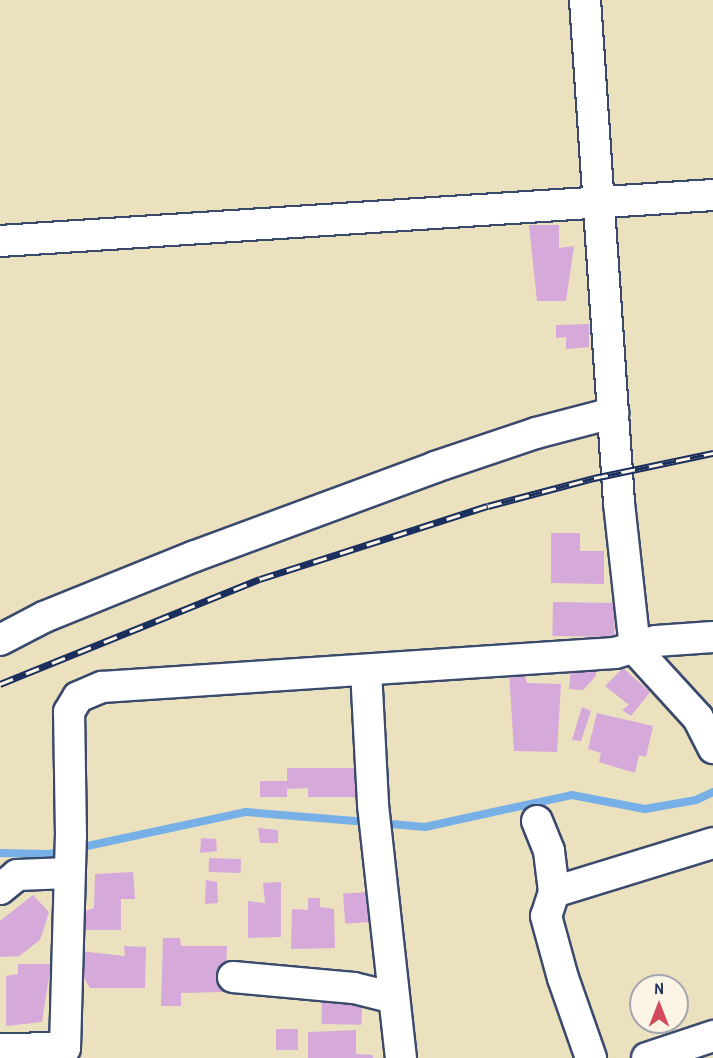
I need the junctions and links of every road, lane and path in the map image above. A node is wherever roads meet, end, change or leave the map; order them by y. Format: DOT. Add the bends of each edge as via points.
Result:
graph roads {
  1 [pos="585,0"];
  2 [pos="713,195"];
  3 [pos="599,203"];
  4 [pos="0,241"];
  5 [pos="613,413"];
  6 [pos="713,637"];
  7 [pos="0,640"];
  8 [pos="635,649"];
  9 [pos="366,670"];
  10 [pos="713,748"];
  11 [pos="537,821"];
  12 [pos="713,843"];
  13 [pos="69,873"];
  14 [pos="0,889"];
  15 [pos="554,892"];
  16 [pos="233,977"];
  17 [pos="394,998"];
  18 [pos="713,1036"];
  19 [pos="0,1049"];
  20 [pos="401,1058"];
  21 [pos="591,1058"];
  22 [pos="648,1058"];
  1 -- 3 [label="street"];
  2 -- 3 [label="street"];
  3 -- 4 [label="street"];
  3 -- 5 [label="street"];
  5 -- 7 [label="street" via="536,433 424,471 174,565 44,617"];
  5 -- 8 [label="street"];
  6 -- 8 [label="street" via="656,641"];
  8 -- 9 [label="street"];
  8 -- 10 [label="street" via="698,718"];
  9 -- 13 [label="street" via="102,687 78,697 69,712"];
  9 -- 17 [label="street" via="373,805"];
  11 -- 15 [label="street" via="549,851"];
  12 -- 15 [label="street"];
  13 -- 14 [label="street" via="17,875"];
  13 -- 19 [label="street" via="64,1048"];
  15 -- 21 [label="street" via="546,916 562,978"];
  16 -- 17 [label="street" via="354,987"];
  17 -- 20 [label="street"];
  18 -- 22 [label="street"];
}
